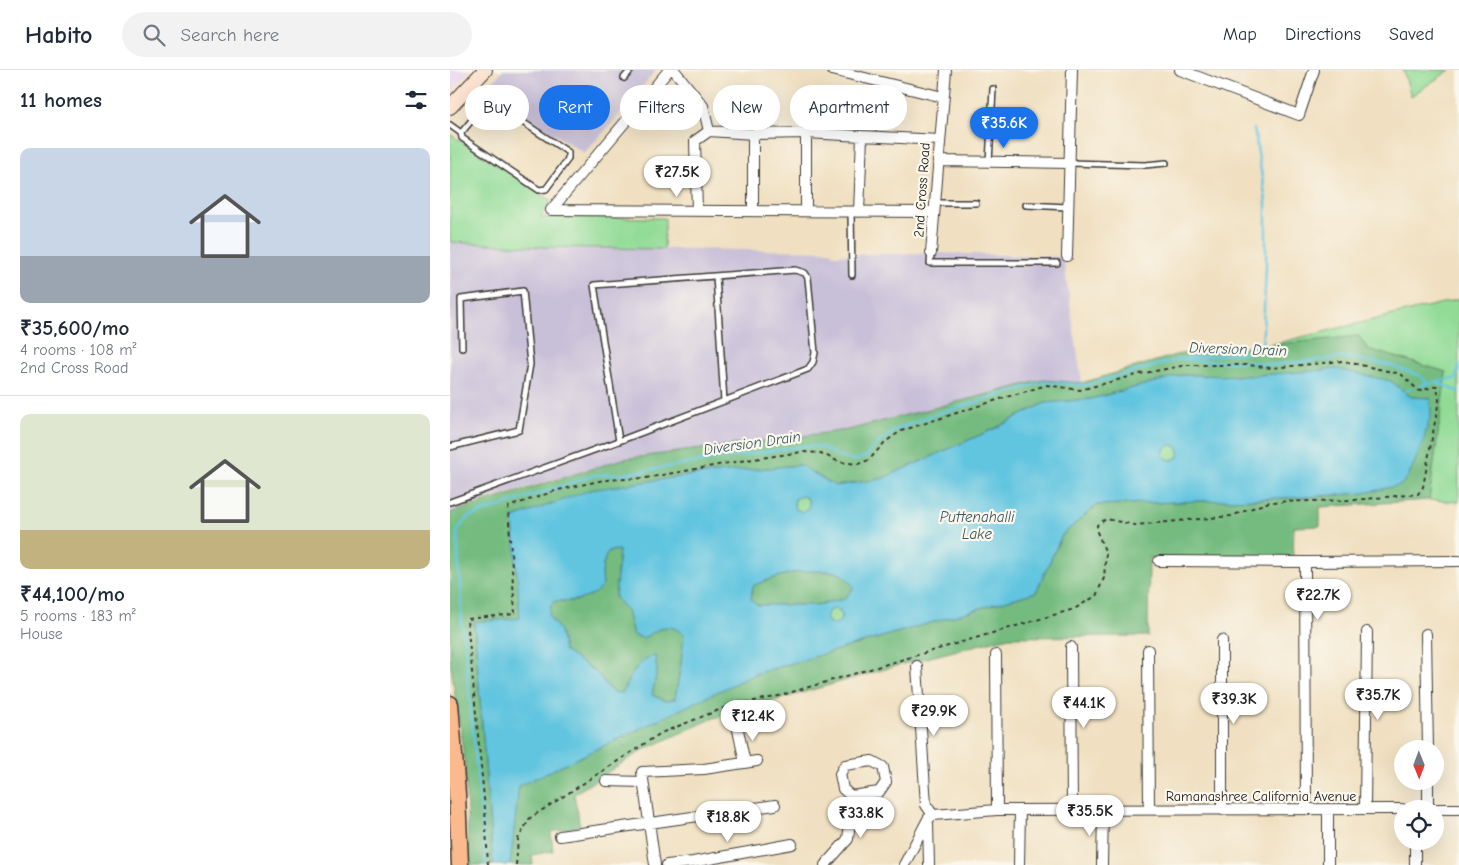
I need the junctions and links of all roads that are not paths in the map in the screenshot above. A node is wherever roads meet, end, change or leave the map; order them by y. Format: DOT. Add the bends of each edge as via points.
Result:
graph roads {
  1 [pos="485,70"];
  2 [pos="631,70"];
  3 [pos="669,70"];
  4 [pos="674,70"];
  5 [pos="832,70"];
  6 [pos="946,70"];
  7 [pos="1072,70"];
  8 [pos="1180,70"];
  9 [pos="1314,70"];
  10 [pos="624,78"];
  11 [pos="471,85"];
  12 [pos="993,89"];
  13 [pos="465,92"];
  14 [pos="943,97"];
  15 [pos="450,108"];
  16 [pos="450,125"];
  17 [pos="529,126"];
  18 [pos="465,128"];
  19 [pos="709,131"];
  20 [pos="461,133"];
  21 [pos="806,133"];
  22 [pos="752,134"];
  23 [pos="862,136"];
  24 [pos="939,140"];
  25 [pos="938,161"];
  26 [pos="988,162"];
  27 [pos="1069,163"];
  28 [pos="1166,163"];
  29 [pos="976,203"];
  30 [pos="1026,205"];
  31 [pos="1068,207"];
  32 [pos="934,208"];
  33 [pos="697,211"];
  34 [pos="753,211"];
  35 [pos="806,211"];
  36 [pos="855,212"];
  37 [pos="931,253"];
  38 [pos="1067,256"];
  39 [pos="1057,263"];
  40 [pos="852,275"];
  41 [pos="716,276"];
  42 [pos="462,348"];
  43 [pos="724,401"];
  44 [pos="619,441"];
  45 [pos="450,448"];
  46 [pos="450,502"];
  47 [pos="1159,561"];
  48 [pos="1459,561"];
  49 [pos="1306,562"];
  50 [pos="1367,632"];
  51 [pos="1426,634"];
  52 [pos="1222,640"];
  53 [pos="1071,647"];
  54 [pos="1148,650"];
  55 [pos="996,655"];
  56 [pos="917,666"];
  57 [pos="450,704"];
  58 [pos="737,725"];
  59 [pos="1428,740"];
  60 [pos="757,761"];
  61 [pos="745,763"];
  62 [pos="606,781"];
  63 [pos="643,782"];
  64 [pos="851,796"];
  65 [pos="775,805"];
  66 [pos="1306,809"];
  67 [pos="1328,809"];
  68 [pos="1365,809"];
  69 [pos="1394,809"];
  70 [pos="1444,809"];
  71 [pos="1459,809"];
  72 [pos="997,810"];
  73 [pos="1020,810"];
  74 [pos="1072,810"];
  75 [pos="1103,810"];
  76 [pos="1149,810"];
  77 [pos="1222,810"];
  78 [pos="931,817"];
  79 [pos="649,824"];
  80 [pos="560,836"];
  81 [pos="792,844"];
  82 [pos="1415,850"];
  83 [pos="460,865"];
  84 [pos="655,865"];
  85 [pos="667,865"];
  86 [pos="825,865"];
  87 [pos="904,865"];
  88 [pos="928,865"];
  89 [pos="1019,865"];
  90 [pos="1102,865"];
  91 [pos="1328,865"];
  92 [pos="1415,865"];
  1 -- 11 [label="main road"];
  2 -- 10 [label="lane"];
  3 -- 33 [label="street" via="551,210"];
  4 -- 19 [label="street" via="704,106"];
  5 -- 14 [label="street"];
  6 -- 14 [label="street, 2nd Cross Road"];
  7 -- 27 [label="street"];
  8 -- 9 [label="street" via="1299,115"];
  12 -- 26 [label="lane"];
  13 -- 15 [label="main road"];
  14 -- 24 [label="street, 2nd Cross Road"];
  16 -- 20 [label="lane"];
  17 -- 20 [label="lane" via="568,152 568,159 546,189 538,190 462,138"];
  18 -- 20 [label="lane"];
  19 -- 22 [label="street"];
  19 -- 33 [label="street" via="695,141"];
  21 -- 22 [label="street"];
  21 -- 23 [label="street"];
  21 -- 35 [label="street"];
  22 -- 34 [label="street"];
  23 -- 24 [label="street"];
  23 -- 36 [label="street"];
  24 -- 25 [label="street, 2nd Cross Road"];
  25 -- 26 [label="street"];
  25 -- 32 [label="street, 2nd Cross Road"];
  26 -- 27 [label="street"];
  27 -- 28 [label="lane"];
  27 -- 31 [label="street"];
  29 -- 32 [label="lane"];
  30 -- 31 [label="lane"];
  31 -- 38 [label="street"];
  32 -- 36 [label="street"];
  32 -- 37 [label="street, 2nd Cross Road"];
  33 -- 34 [label="street"];
  34 -- 35 [label="street"];
  35 -- 36 [label="street"];
  36 -- 40 [label="lane"];
  37 -- 39 [label="lane" via="930,263"];
  41 -- 43 [label="lane"];
  41 -- 43 [label="lane" via="795,270 805,273 813,326 813,362 808,370"];
  41 -- 44 [label="lane" via="594,285"];
  42 -- 45 [label="lane" via="462,299 523,291 530,364 519,430"];
  43 -- 44 [label="lane"];
  44 -- 46 [label="lane"];
  47 -- 49 [label="street"];
  48 -- 49 [label="street"];
  49 -- 66 [label="street"];
  50 -- 68 [label="street"];
  51 -- 59 [label="street"];
  52 -- 77 [label="street"];
  53 -- 74 [label="street"];
  54 -- 76 [label="street"];
  55 -- 72 [label="street"];
  56 -- 78 [label="street" via="926,805"];
  57 -- 83 [label="main road"];
  58 -- 61 [label="street"];
  60 -- 61 [label="street"];
  61 -- 63 [label="street" via="642,772"];
  62 -- 63 [label="street"];
  63 -- 79 [label="street"];
  64 -- 64 [label="street" via="880,792 886,782 883,767 872,761 845,765 840,774 843,790"];
  64 -- 86 [label="street" via="848,839"];
  65 -- 79 [label="street"];
  66 -- 67 [label="street, Ramanashree California Avenue"];
  66 -- 77 [label="street, Ramanashree California Avenue"];
  67 -- 68 [label="street, Ramanashree California Avenue"];
  67 -- 91 [label="street"];
  68 -- 69 [label="street, Ramanashree California Avenue"];
  70 -- 71 [label="street"];
  72 -- 73 [label="street, Ramanashree California Avenue"];
  72 -- 78 [label="street, Ramanashree California Avenue"];
  73 -- 74 [label="street, Ramanashree California Avenue"];
  73 -- 89 [label="street"];
  74 -- 75 [label="street, Ramanashree California Avenue"];
  75 -- 76 [label="street, Ramanashree California Avenue"];
  75 -- 90 [label="street"];
  76 -- 77 [label="street, Ramanashree California Avenue"];
  78 -- 87 [label="street"];
  78 -- 88 [label="street"];
  79 -- 80 [label="street"];
  79 -- 84 [label="street"];
  81 -- 85 [label="street"];
  82 -- 92 [label="street"];
}
